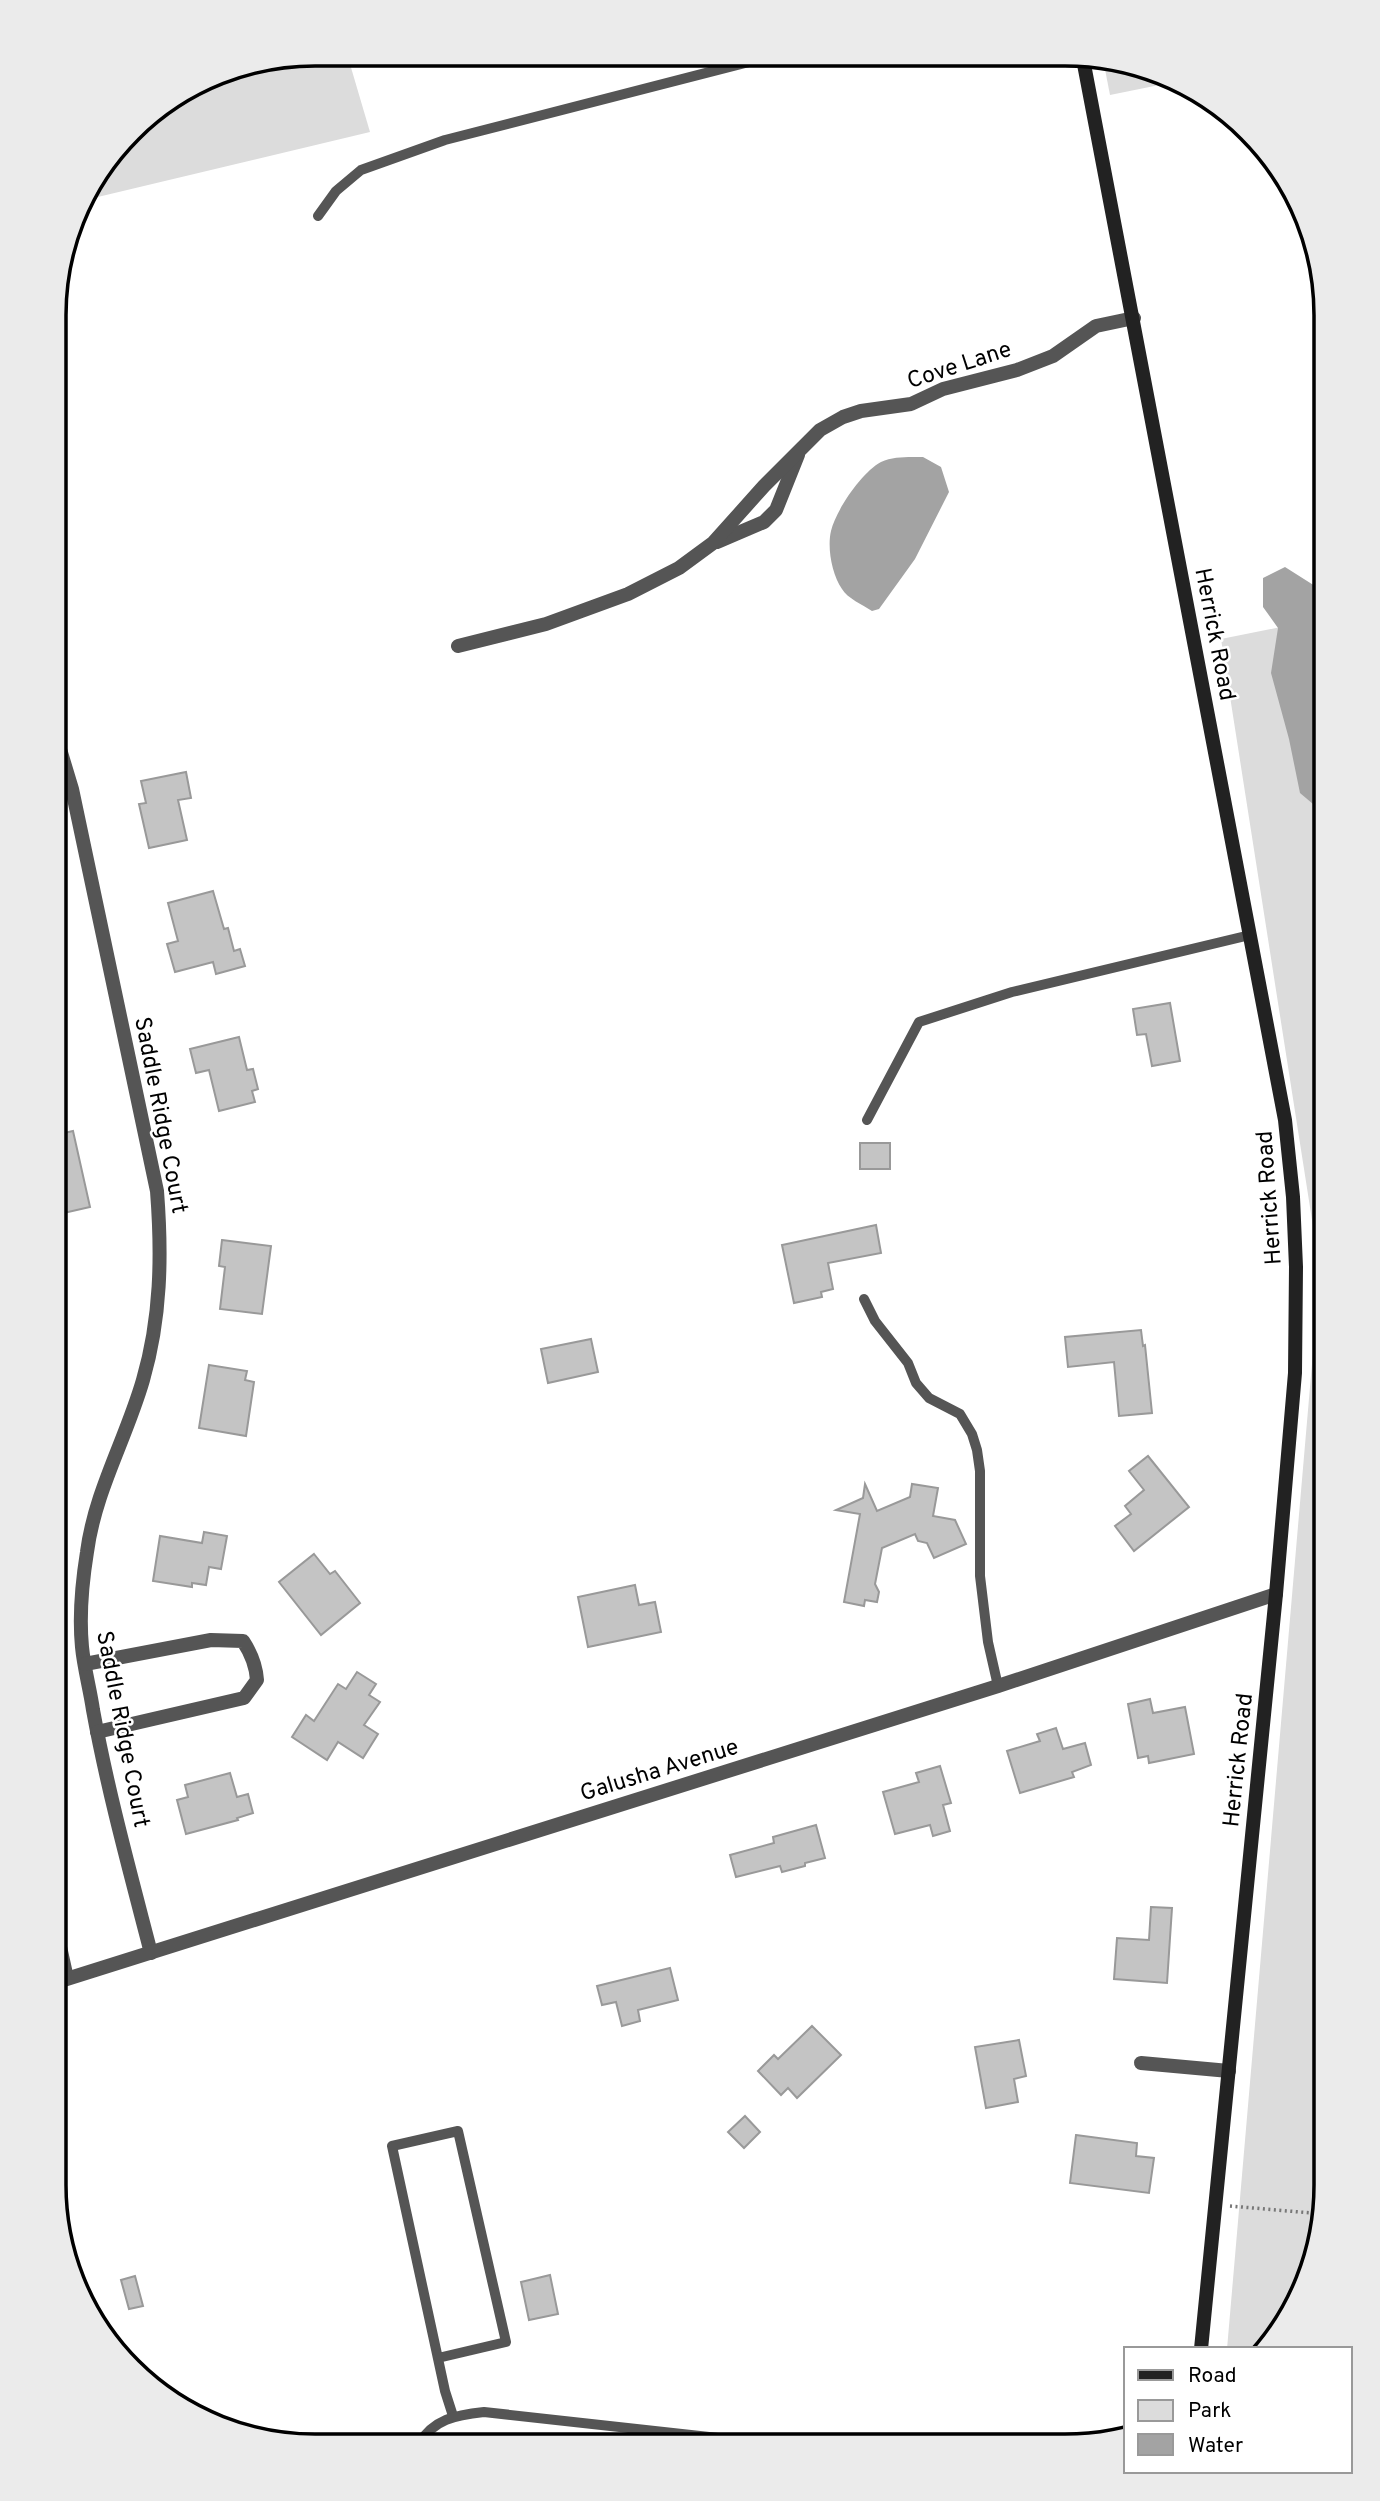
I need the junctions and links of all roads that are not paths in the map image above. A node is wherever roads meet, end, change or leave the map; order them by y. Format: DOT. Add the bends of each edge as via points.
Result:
graph roads {
  1 [pos="731,66"];
  2 [pos="1085,68"];
  3 [pos="318,216"];
  4 [pos="1134,318"];
  5 [pos="800,451"];
  6 [pos="713,543"];
  7 [pos="458,646"];
  8 [pos="66,769"];
  9 [pos="1250,934"];
  10 [pos="867,1120"];
  11 [pos="864,1299"];
  12 [pos="1276,1594"];
  13 [pos="85,1664"];
  14 [pos="998,1686"];
  15 [pos="97,1732"];
  16 [pos="151,1952"];
  17 [pos="66,1979"];
  18 [pos="1141,2063"];
  19 [pos="1229,2071"];
  20 [pos="1201,2347"];
  21 [pos="438,2358"];
  22 [pos="453,2416"];
  23 [pos="427,2434"];
  24 [pos="669,2434"];
  1 -- 3 [label="lane" via="445,140 361,170 336,191"];
  2 -- 4 [label="street, Herrick Road"];
  4 -- 5 [label="street, Cove Lane" via="1096,326 1053,356 1017,370 943,389 911,404 843,417 820,430"];
  4 -- 9 [label="street, Herrick Road"];
  5 -- 6 [label="street, Cove Lane"];
  5 -- 6 [label="street, Cove Lane" via="776,510 764,522"];
  6 -- 7 [label="street, Cove Lane" via="679,568 628,594 546,624"];
  8 -- 13 [label="street, Saddle Ridge Court" via="157,1191 161,1238 158,1312 143,1382 97,1504 87,1550 81,1597"];
  9 -- 10 [label="lane" via="1012,992 919,1022"];
  9 -- 12 [label="street, Herrick Road" via="1285,1120 1296,1267 1295,1373"];
  11 -- 14 [label="lane" via="908,1363 916,1383 929,1398 960,1414 972,1434 979,1471 980,1576"];
  12 -- 14 [label="street, Galusha Avenue"];
  12 -- 19 [label="street, Herrick Road"];
  13 -- 15 [label="street, Saddle Ridge Court"];
  13 -- 15 [label="street" via="211,1640 243,1641 257,1671 257,1680 244,1698"];
  14 -- 16 [label="street, Galusha Avenue"];
  15 -- 16 [label="street, Saddle Ridge Court"];
  16 -- 17 [label="street, Galusha Avenue"];
  18 -- 19 [label="street"];
  19 -- 20 [label="street, Herrick Road"];
  21 -- 21 [label="lane" via="392,2146 458,2131 506,2342"];
  21 -- 22 [label="lane"];
  22 -- 23 [label="lane"];
  22 -- 24 [label="lane" via="484,2412"];
}
